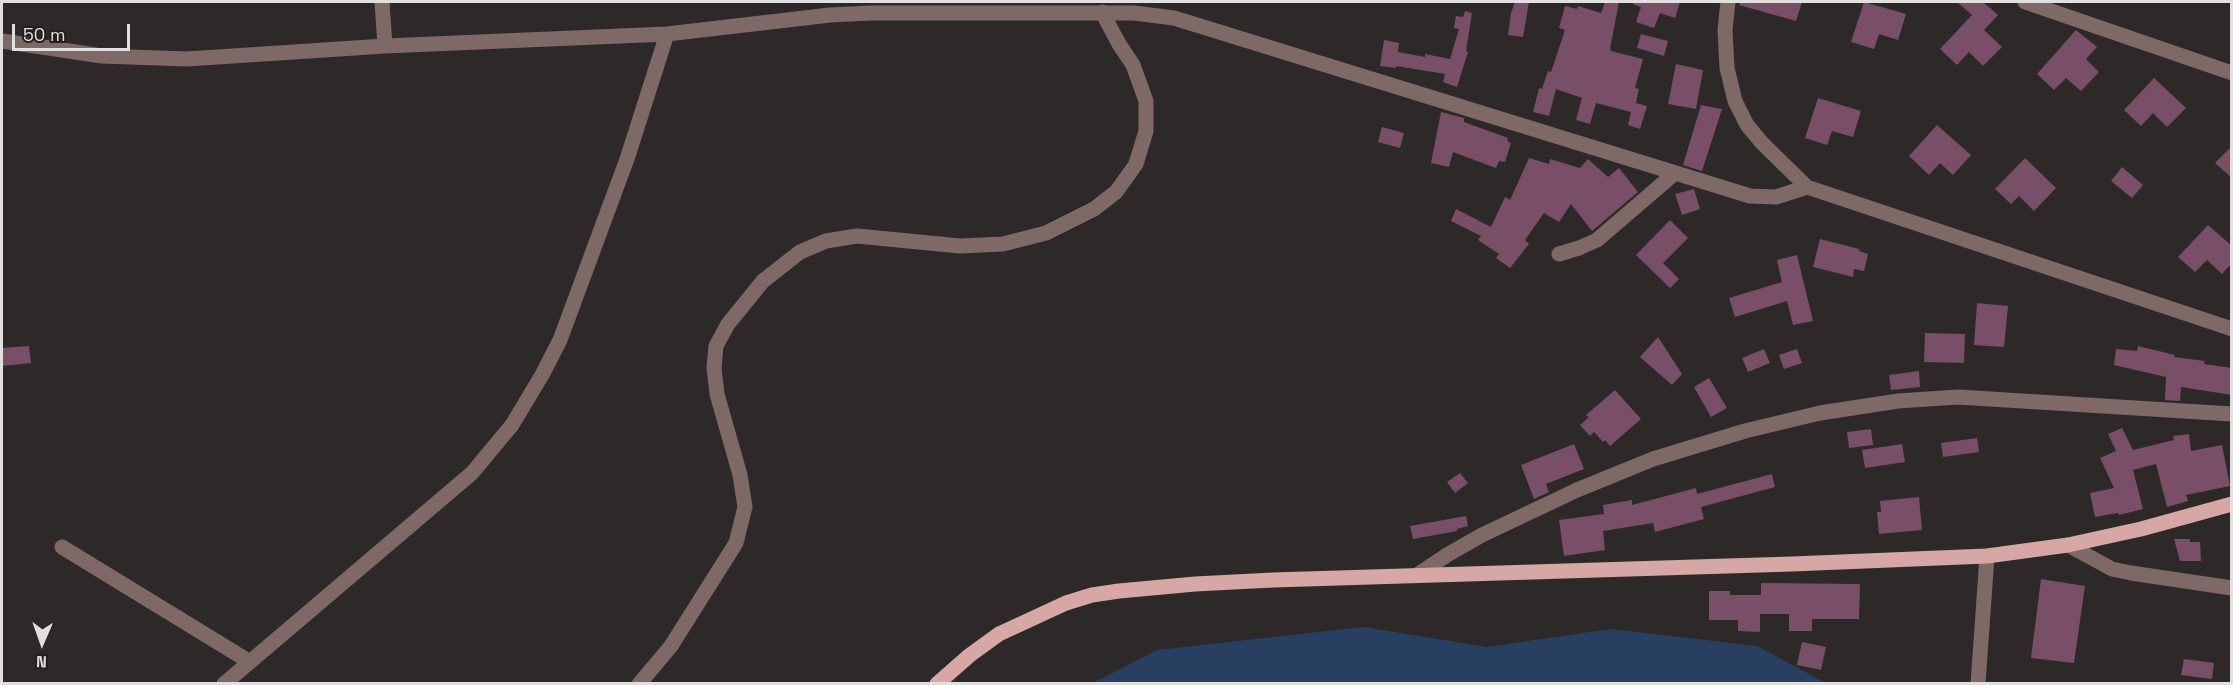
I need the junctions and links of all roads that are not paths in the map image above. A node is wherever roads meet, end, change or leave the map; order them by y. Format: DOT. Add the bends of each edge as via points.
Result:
graph roads {
  1 [pos="382,2"];
  2 [pos="1728,2"];
  3 [pos="2025,2"];
  4 [pos="830,8"];
  5 [pos="1152,8"];
  6 [pos="1102,12"];
  7 [pos="667,34"];
  8 [pos="2,41"];
  9 [pos="385,46"];
  10 [pos="2232,73"];
  11 [pos="1675,173"];
  12 [pos="1807,187"];
  13 [pos="1559,254"];
  14 [pos="2232,329"];
  15 [pos="2232,414"];
  16 [pos="2232,504"];
  17 [pos="2068,545"];
  18 [pos="62,547"];
  19 [pos="1987,556"];
  20 [pos="1417,575"];
  21 [pos="2232,588"];
  22 [pos="250,662"];
  23 [pos="224,684"];
  24 [pos="639,684"];
  25 [pos="937,684"];
  26 [pos="1978,684"];
  1 -- 9 [label="street"];
  2 -- 12 [label="street" via="1725,40 1735,101 1762,143"];
  3 -- 10 [label="street"];
  4 -- 6 [label="street" via="871,13"];
  4 -- 7 [label="street"];
  5 -- 6 [label="street"];
  5 -- 11 [label="street"];
  6 -- 24 [label="street" via="1133,65 1146,101 1146,131 1136,164 1116,192 1094,209 1046,232 1003,244 960,246 857,236 826,241 800,252 763,282 728,324 716,346 714,368 717,394 740,475 745,507 741,525 736,543 671,646"];
  7 -- 9 [label="street"];
  7 -- 22 [label="street" via="627,159 560,340 512,425 472,473"];
  8 -- 9 [label="street" via="144,59"];
  11 -- 12 [label="street" via="1750,196 1776,197"];
  11 -- 13 [label="street" via="1596,240"];
  12 -- 14 [label="street"];
  15 -- 20 [label="street" via="1958,397 1820,413 1745,431 1577,490 1482,535"];
  16 -- 17 [label="main road"];
  17 -- 19 [label="main road"];
  17 -- 21 [label="street" via="2112,569"];
  18 -- 22 [label="street"];
  19 -- 20 [label="main road"];
  19 -- 26 [label="street"];
  20 -- 25 [label="main road" via="1195,584 1092,595 999,634"];
  22 -- 23 [label="street"];
}
